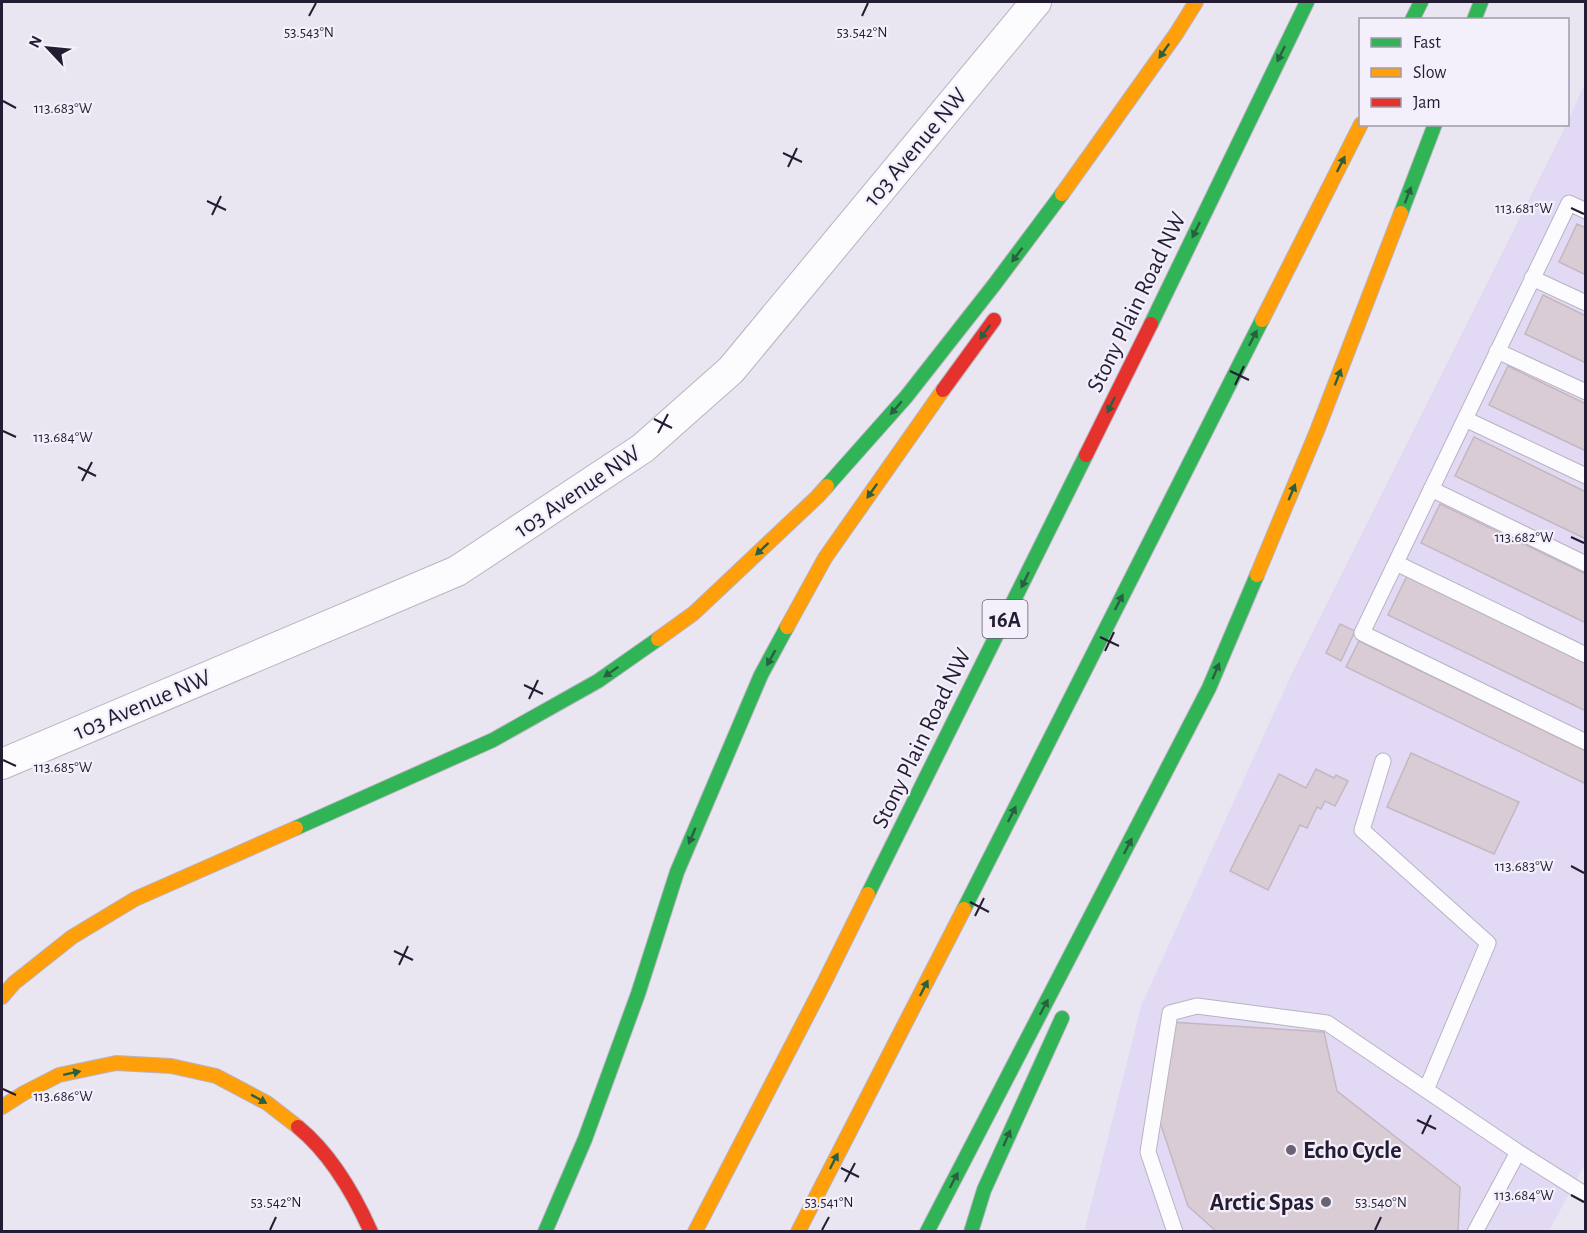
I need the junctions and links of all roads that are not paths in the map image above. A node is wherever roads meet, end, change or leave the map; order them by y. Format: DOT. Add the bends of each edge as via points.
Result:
graph roads {
  1 [pos="1036,2"];
  2 [pos="1196,2"];
  3 [pos="1307,2"];
  4 [pos="1421,2"];
  5 [pos="1481,2"];
  6 [pos="1413,18"];
  7 [pos="1475,18"];
  8 [pos="1360,126"];
  9 [pos="1434,126"];
  10 [pos="1052,208"];
  11 [pos="1586,211"];
  12 [pos="1037,250"];
  13 [pos="1532,278"];
  14 [pos="1586,303"];
  15 [pos="1002,309"];
  16 [pos="1497,351"];
  17 [pos="1586,392"];
  18 [pos="1465,419"];
  19 [pos="1586,476"];
  20 [pos="1431,489"];
  21 [pos="1396,563"];
  22 [pos="1586,564"];
  23 [pos="1586,655"];
  24 [pos="1586,742"];
  25 [pos="1383,760"];
  26 [pos="2,764"];
  27 [pos="1101,898"];
  28 [pos="1092,941"];
  29 [pos="2,997"];
  30 [pos="1067,1006"];
  31 [pos="1426,1090"];
  32 [pos="2,1107"];
  33 [pos="1518,1152"];
  34 [pos="1586,1195"];
  35 [pos="370,1232"];
  36 [pos="545,1232"];
  37 [pos="695,1232"];
  38 [pos="798,1232"];
  39 [pos="927,1232"];
  40 [pos="971,1232"];
  41 [pos="1175,1232"];
  42 [pos="1475,1232"];
  1 -- 26 [label="street, 103 Avenue NW" via="731,370 643,448 457,571"];
  2 -- 10 [label="main road, one-way"];
  3 -- 37 [label="main road, Stony Plain Road NW / 16A, one-way" via="967,697"];
  4 -- 6 [label="main road"];
  5 -- 7 [label="main road"];
  38 -- 8 [label="main road, one-way"];
  27 -- 9 [label="main road, one-way" via="1209,688 1317,431"];
  10 -- 12 [label="main road"];
  10 -- 29 [label="main road, one-way" via="906,397 817,498 694,613 598,681 493,740 135,899 72,937"];
  11 -- 13 [label="lane" via="1569,202"];
  13 -- 14 [label="lane"];
  13 -- 16 [label="lane"];
  15 -- 36 [label="main road, one-way" via="825,558 761,675 677,872 585,1139"];
  16 -- 17 [label="lane"];
  16 -- 18 [label="lane"];
  18 -- 19 [label="lane"];
  18 -- 20 [label="lane"];
  20 -- 21 [label="lane"];
  20 -- 22 [label="lane"];
  21 -- 23 [label="lane"];
  21 -- 24 [label="lane" via="1362,633"];
  25 -- 31 [label="lane" via="1362,830 1488,942"];
  27 -- 28 [label="main road"];
  39 -- 27 [label="main road, one-way"];
  40 -- 30 [label="main road, one-way" via="984,1190"];
  31 -- 33 [label="lane"];
  31 -- 41 [label="lane" via="1327,1023 1197,1006 1170,1012 1148,1152"];
  32 -- 35 [label="main road, one-way" via="59,1075 116,1063 171,1066 216,1076 267,1103 306,1134 338,1171"];
  33 -- 34 [label="lane"];
  33 -- 42 [label="lane"];
}
